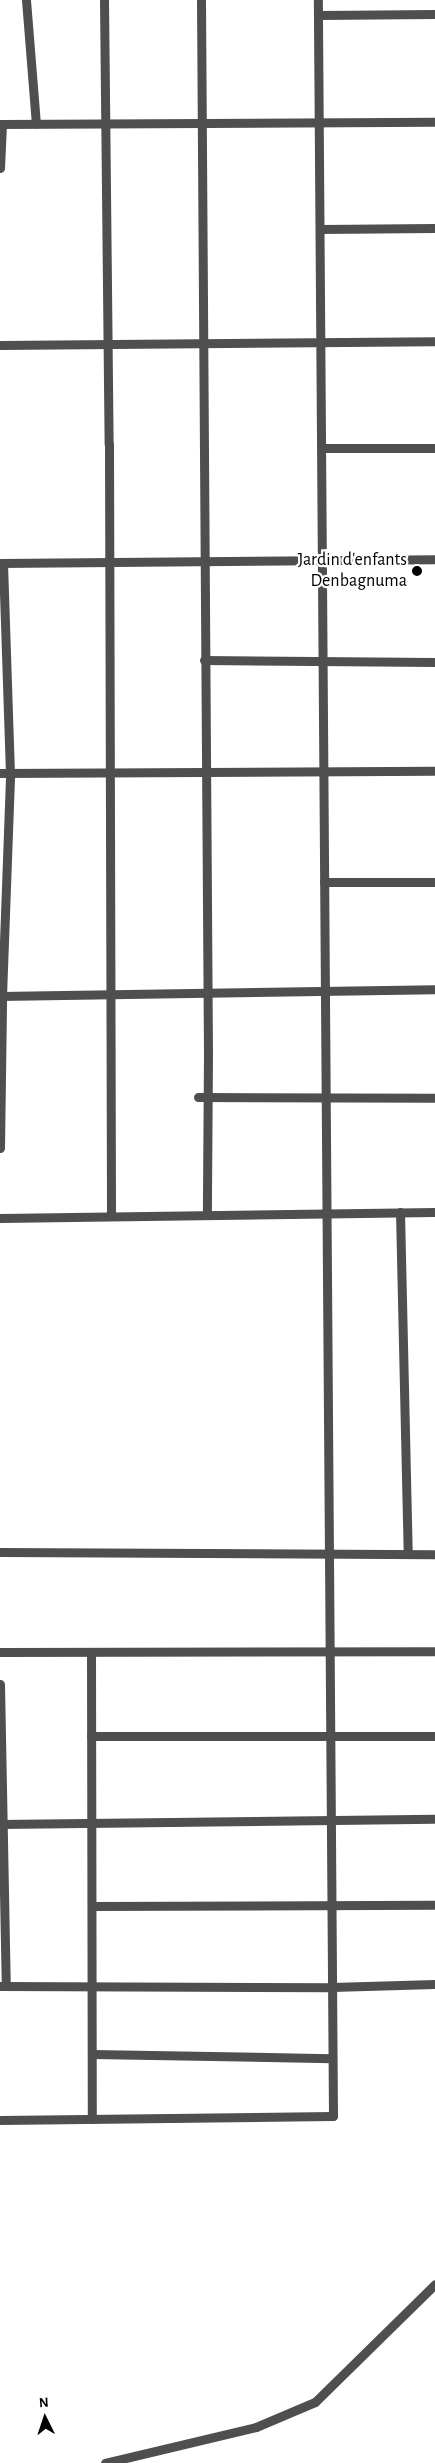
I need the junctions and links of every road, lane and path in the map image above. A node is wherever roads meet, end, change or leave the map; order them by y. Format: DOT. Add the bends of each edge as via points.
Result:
graph roads {
  1 [pos="26,0"];
  2 [pos="104,0"];
  3 [pos="201,0"];
  4 [pos="318,0"];
  5 [pos="435,14"];
  6 [pos="319,15"];
  7 [pos="435,122"];
  8 [pos="201,123"];
  9 [pos="320,123"];
  10 [pos="1,124"];
  11 [pos="36,124"];
  12 [pos="106,124"];
  13 [pos="0,168"];
  14 [pos="435,228"];
  15 [pos="320,229"];
  16 [pos="435,341"];
  17 [pos="322,342"];
  18 [pos="108,344"];
  19 [pos="203,344"];
  20 [pos="0,345"];
  21 [pos="322,448"];
  22 [pos="435,448"];
  23 [pos="435,559"];
  24 [pos="323,560"];
  25 [pos="204,561"];
  26 [pos="109,562"];
  27 [pos="2,563"];
  28 [pos="204,660"];
  29 [pos="323,661"];
  30 [pos="435,662"];
  31 [pos="435,771"];
  32 [pos="324,772"];
  33 [pos="205,773"];
  34 [pos="5,774"];
  35 [pos="110,774"];
  36 [pos="3,863"];
  37 [pos="324,882"];
  38 [pos="435,882"];
  39 [pos="435,990"];
  40 [pos="325,991"];
  41 [pos="206,993"];
  42 [pos="110,994"];
  43 [pos="1,996"];
  44 [pos="202,1097"];
  45 [pos="325,1097"];
  46 [pos="435,1098"];
  47 [pos="0,1148"];
  48 [pos="400,1212"];
  49 [pos="435,1212"];
  50 [pos="326,1213"];
  51 [pos="208,1215"];
  52 [pos="111,1216"];
  53 [pos="0,1218"];
  54 [pos="0,1552"];
  55 [pos="328,1554"];
  56 [pos="408,1554"];
  57 [pos="435,1554"];
  58 [pos="329,1651"];
  59 [pos="435,1651"];
  60 [pos="0,1652"];
  61 [pos="91,1652"];
  62 [pos="0,1684"];
  63 [pos="91,1736"];
  64 [pos="435,1736"];
  65 [pos="330,1737"];
  66 [pos="435,1819"];
  67 [pos="330,1820"];
  68 [pos="91,1823"];
  69 [pos="2,1824"];
  70 [pos="331,1905"];
  71 [pos="435,1905"];
  72 [pos="92,1906"];
  73 [pos="435,1984"];
  74 [pos="3,1986"];
  75 [pos="92,1986"];
  76 [pos="332,1987"];
  77 [pos="92,2054"];
  78 [pos="332,2058"];
  79 [pos="92,2119"];
  80 [pos="0,2120"];
  81 [pos="435,2284"];
  82 [pos="105,2463"];
  1 -- 11 [label="street"];
  2 -- 12 [label="street"];
  3 -- 8 [label="street"];
  4 -- 6 [label="street"];
  5 -- 6 [label="street"];
  6 -- 9 [label="street"];
  7 -- 9 [label="street"];
  8 -- 9 [label="street"];
  8 -- 12 [label="street"];
  8 -- 19 [label="street"];
  9 -- 15 [label="street"];
  10 -- 11 [label="street"];
  10 -- 13 [label="street"];
  11 -- 12 [label="street"];
  12 -- 18 [label="street"];
  14 -- 15 [label="street"];
  15 -- 17 [label="street"];
  16 -- 17 [label="street"];
  17 -- 19 [label="street"];
  17 -- 21 [label="street"];
  18 -- 19 [label="street"];
  18 -- 20 [label="street"];
  18 -- 26 [label="street"];
  19 -- 25 [label="street"];
  21 -- 22 [label="street"];
  21 -- 24 [label="street"];
  23 -- 24 [label="street"];
  24 -- 25 [label="street"];
  24 -- 29 [label="street"];
  25 -- 26 [label="street"];
  25 -- 28 [label="street"];
  26 -- 27 [label="street"];
  26 -- 35 [label="street"];
  27 -- 34 [label="street"];
  28 -- 29 [label="street"];
  28 -- 33 [label="street"];
  29 -- 30 [label="street"];
  29 -- 32 [label="street"];
  31 -- 32 [label="street"];
  32 -- 33 [label="street"];
  32 -- 37 [label="street"];
  33 -- 35 [label="street"];
  33 -- 41 [label="street"];
  34 -- 35 [label="street"];
  34 -- 36 [label="street"];
  35 -- 42 [label="street"];
  36 -- 43 [label="street"];
  37 -- 38 [label="street"];
  37 -- 40 [label="street"];
  39 -- 40 [label="street"];
  40 -- 41 [label="street"];
  40 -- 45 [label="street"];
  41 -- 42 [label="street"];
  41 -- 44 [label="street" via="208,1053"];
  42 -- 43 [label="street"];
  42 -- 52 [label="street"];
  43 -- 47 [label="street"];
  44 -- 45 [label="street"];
  44 -- 51 [label="street"];
  45 -- 46 [label="street"];
  45 -- 50 [label="street"];
  48 -- 49 [label="street"];
  48 -- 50 [label="street"];
  48 -- 56 [label="street"];
  50 -- 51 [label="street"];
  50 -- 55 [label="street"];
  51 -- 52 [label="street"];
  52 -- 53 [label="street"];
  54 -- 55 [label="street"];
  55 -- 56 [label="street"];
  55 -- 58 [label="street"];
  56 -- 57 [label="street"];
  58 -- 59 [label="street"];
  58 -- 61 [label="street"];
  58 -- 65 [label="street"];
  60 -- 61 [label="street"];
  61 -- 63 [label="street"];
  62 -- 69 [label="street"];
  63 -- 65 [label="street"];
  63 -- 68 [label="street"];
  64 -- 65 [label="street"];
  65 -- 67 [label="street"];
  66 -- 67 [label="street"];
  67 -- 68 [label="street"];
  67 -- 70 [label="street"];
  68 -- 69 [label="street"];
  68 -- 72 [label="street"];
  69 -- 74 [label="street"];
  70 -- 71 [label="street"];
  70 -- 72 [label="street"];
  70 -- 76 [label="street"];
  72 -- 75 [label="street"];
  73 -- 76 [label="street"];
  74 -- 75 [label="street"];
  75 -- 76 [label="street"];
  75 -- 77 [label="street"];
  76 -- 78 [label="street"];
  77 -- 78 [label="street"];
  77 -- 79 [label="street"];
  78 -- 79 [label="street" via="333,2116"];
  79 -- 80 [label="street"];
  81 -- 82 [label="street" via="315,2402 256,2427"];
}
